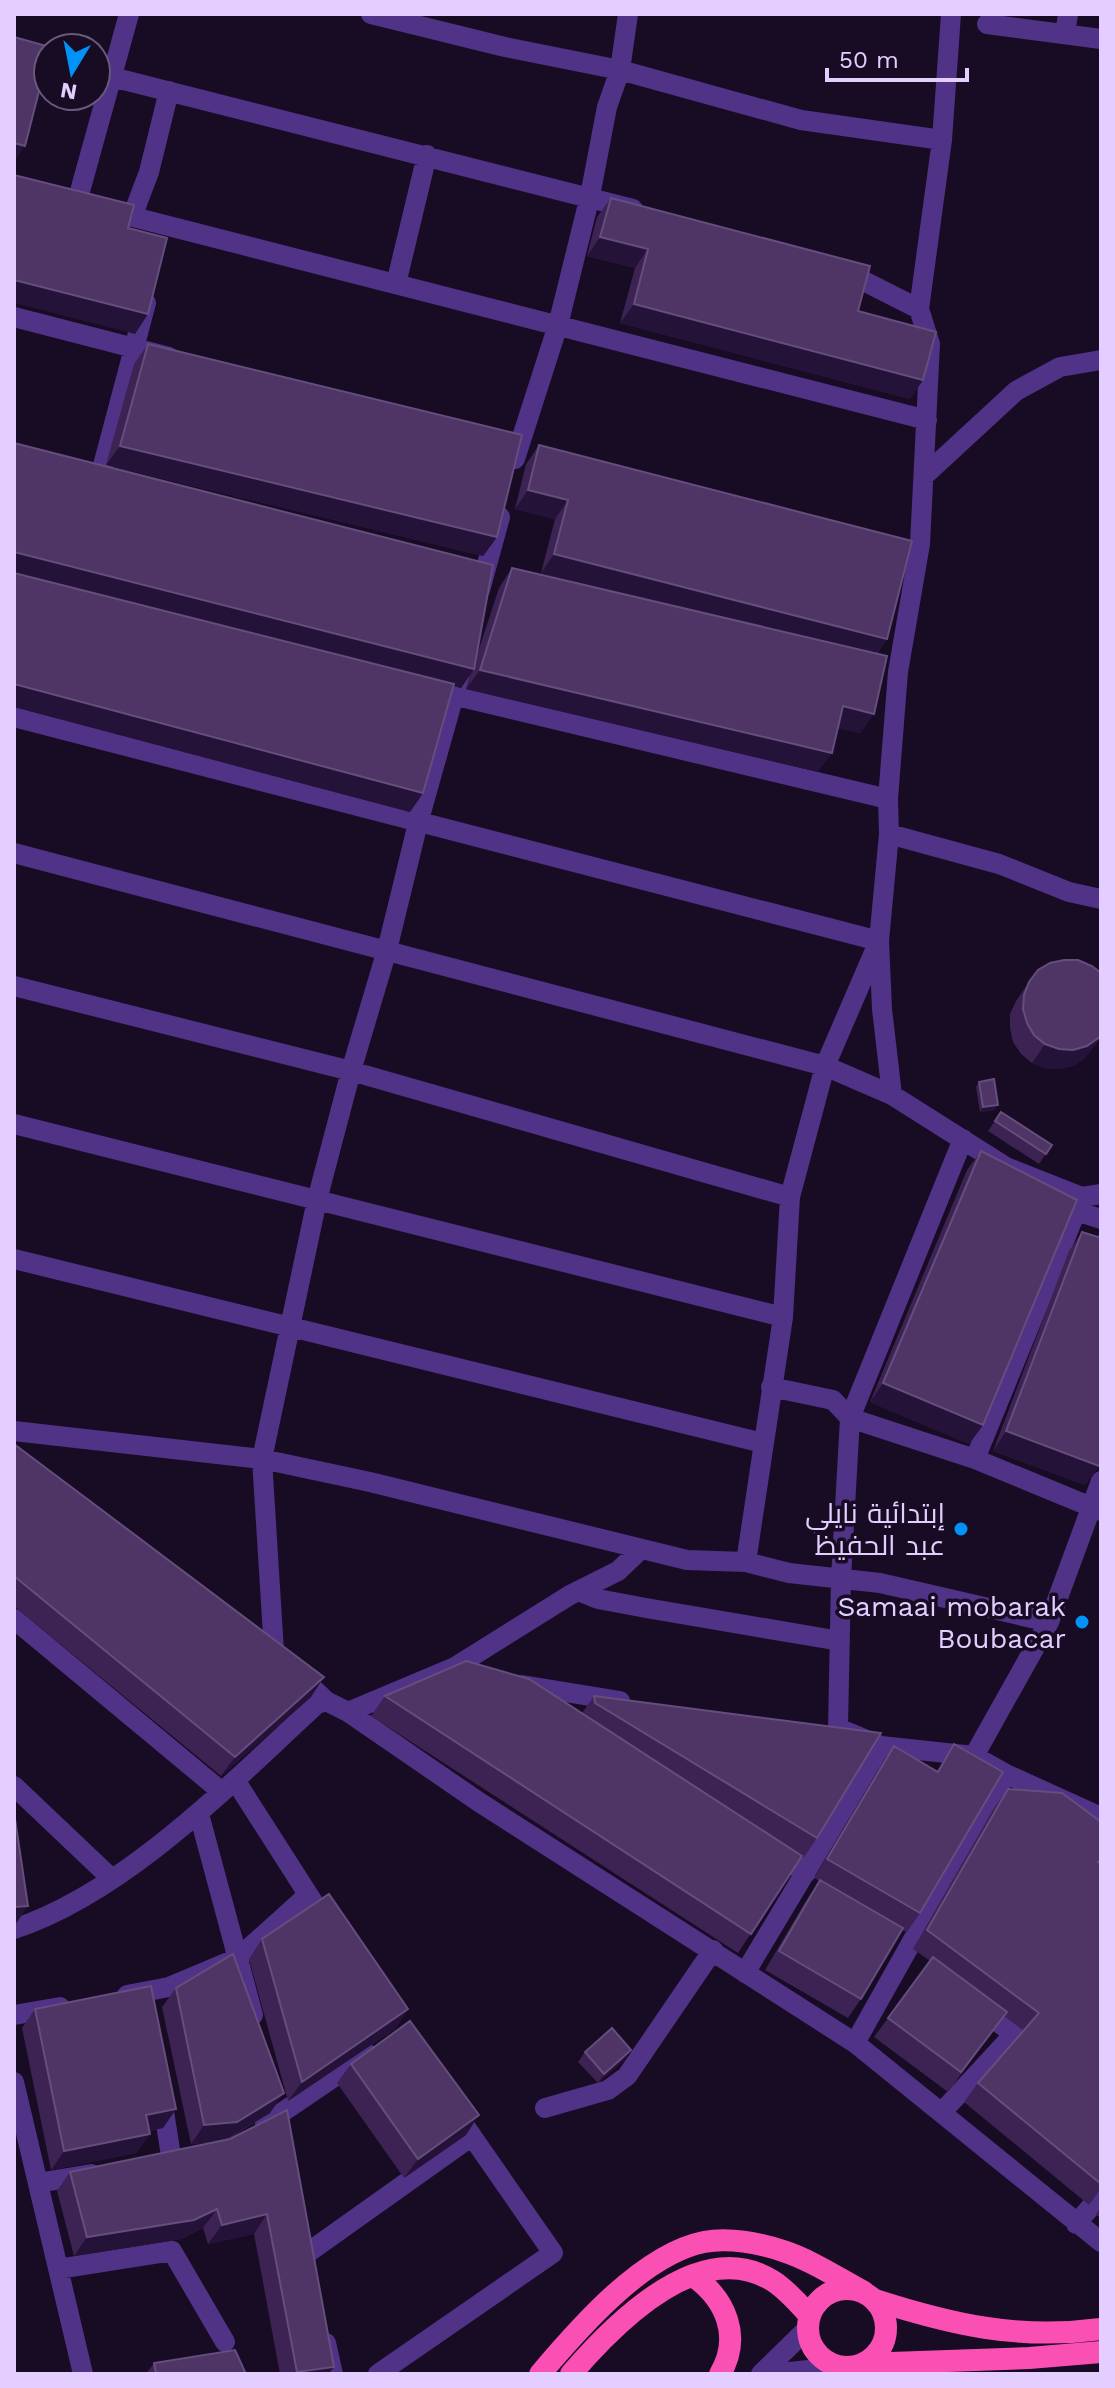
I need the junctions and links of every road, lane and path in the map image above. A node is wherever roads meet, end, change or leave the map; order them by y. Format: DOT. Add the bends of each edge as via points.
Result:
graph roads {
  1 [pos="129,14"];
  2 [pos="371,14"];
  3 [pos="628,14"];
  4 [pos="951,14"];
  5 [pos="987,24"];
  6 [pos="1067,24"];
  7 [pos="1101,39"];
  8 [pos="112,56"];
  9 [pos="620,70"];
  10 [pos="112,78"];
  11 [pos="169,91"];
  12 [pos="93,112"];
  13 [pos="942,140"];
  14 [pos="427,155"];
  15 [pos="590,196"];
  16 [pos="648,213"];
  17 [pos="132,217"];
  18 [pos="823,264"];
  19 [pos="396,284"];
  20 [pos="150,287"];
  21 [pos="919,309"];
  22 [pos="14,317"];
  23 [pos="558,325"];
  24 [pos="134,348"];
  25 [pos="1101,360"];
  26 [pos="196,364"];
  27 [pos="927,420"];
  28 [pos="101,473"];
  29 [pos="511,476"];
  30 [pos="924,476"];
  31 [pos="503,504"];
  32 [pos="477,605"];
  33 [pos="470,635"];
  34 [pos="425,688"];
  35 [pos="455,696"];
  36 [pos="14,717"];
  37 [pos="888,799"];
  38 [pos="418,823"];
  39 [pos="889,834"];
  40 [pos="14,853"];
  41 [pos="1101,899"];
  42 [pos="879,941"];
  43 [pos="387,950"];
  44 [pos="14,986"];
  45 [pos="825,1066"];
  46 [pos="351,1071"];
  47 [pos="892,1095"];
  48 [pos="14,1124"];
  49 [pos="963,1139"];
  50 [pos="790,1197"];
  51 [pos="317,1200"];
  52 [pos="1086,1200"];
  53 [pos="1101,1219"];
  54 [pos="14,1259"];
  55 [pos="783,1317"];
  56 [pos="292,1328"];
  57 [pos="771,1387"];
  58 [pos="850,1418"];
  59 [pos="14,1431"];
  60 [pos="763,1443"];
  61 [pos="262,1459"];
  62 [pos="975,1459"];
  63 [pos="1101,1481"];
  64 [pos="1096,1509"];
  65 [pos="640,1550"];
  66 [pos="746,1562"];
  67 [pos="841,1579"];
  68 [pos="581,1592"];
  69 [pos="14,1619"];
  70 [pos="1049,1622"];
  71 [pos="247,1630"];
  72 [pos="840,1641"];
  73 [pos="274,1651"];
  74 [pos="455,1667"];
  75 [pos="480,1670"];
  76 [pos="505,1679"];
  77 [pos="530,1688"];
  78 [pos="326,1701"];
  79 [pos="646,1705"];
  80 [pos="547,1707"];
  81 [pos="348,1712"];
  82 [pos="881,1746"];
  83 [pos="974,1756"];
  84 [pos="1006,1774"];
  85 [pos="14,1786"];
  86 [pos="228,1786"];
  87 [pos="199,1814"];
  88 [pos="1101,1817"];
  89 [pos="755,1840"];
  90 [pos="112,1879"];
  91 [pos="808,1879"];
  92 [pos="308,1895"];
  93 [pos="23,1921"];
  94 [pos="340,1942"];
  95 [pos="713,1950"];
  96 [pos="238,1958"];
  97 [pos="745,1973"];
  98 [pos="954,1989"];
  99 [pos="14,2015"];
  100 [pos="257,2029"];
  101 [pos="389,2040"];
  102 [pos="855,2043"];
  103 [pos="14,2082"];
  104 [pos="159,2085"];
  105 [pos="441,2092"];
  106 [pos="545,2108"];
  107 [pos="942,2112"];
  108 [pos="254,2130"];
  109 [pos="472,2136"];
  110 [pos="171,2162"];
  111 [pos="110,2171"];
  112 [pos="38,2183"];
  113 [pos="1101,2195"];
  114 [pos="1076,2224"];
  115 [pos="1101,2242"];
  116 [pos="306,2254"];
  117 [pos="58,2269"];
  118 [pos="693,2276"];
  119 [pos="870,2296"];
  120 [pos="808,2322"];
  121 [pos="323,2329"];
  122 [pos="1101,2329"];
  123 [pos="225,2342"];
  124 [pos="1101,2352"];
  125 [pos="863,2364"];
  126 [pos="838,2367"];
  127 [pos="83,2374"];
  128 [pos="333,2374"];
  129 [pos="378,2374"];
  130 [pos="540,2374"];
  131 [pos="571,2374"];
  132 [pos="720,2374"];
  133 [pos="761,2374"];
  134 [pos="770,2374"];
  1 -- 8 [label="street"];
  2 -- 9 [label="street"];
  3 -- 9 [label="street"];
  4 -- 13 [label="street"];
  5 -- 6 [label="street"];
  6 -- 7 [label="street"];
  9 -- 13 [label="street" via="801,120"];
  9 -- 15 [label="street" via="607,107"];
  10 -- 11 [label="street"];
  11 -- 14 [label="street"];
  11 -- 17 [label="street"];
  12 -- 17 [label="street" via="67,200"];
  13 -- 21 [label="street"];
  14 -- 15 [label="street"];
  14 -- 19 [label="street"];
  15 -- 16 [label="street"];
  15 -- 23 [label="street"];
  17 -- 19 [label="street" via="163,233"];
  18 -- 21 [label="street"];
  19 -- 23 [label="street"];
  20 -- 24 [label="street"];
  21 -- 27 [label="street" via="930,344"];
  22 -- 24 [label="street"];
  23 -- 27 [label="street"];
  23 -- 29 [label="street"];
  24 -- 26 [label="street"];
  24 -- 28 [label="street"];
  25 -- 30 [label="street" via="1060,367 1016,391"];
  27 -- 30 [label="street"];
  30 -- 37 [label="street" via="891,670"];
  31 -- 32 [label="street"];
  33 -- 35 [label="street"];
  34 -- 35 [label="street"];
  35 -- 37 [label="street"];
  35 -- 38 [label="street"];
  36 -- 38 [label="street"];
  37 -- 39 [label="street"];
  38 -- 42 [label="street"];
  38 -- 43 [label="street"];
  39 -- 41 [label="street"];
  39 -- 42 [label="street"];
  40 -- 43 [label="street"];
  42 -- 45 [label="street"];
  42 -- 47 [label="street"];
  43 -- 45 [label="street"];
  43 -- 46 [label="street"];
  44 -- 46 [label="street"];
  45 -- 47 [label="street"];
  45 -- 50 [label="street"];
  46 -- 50 [label="street"];
  46 -- 51 [label="street"];
  47 -- 49 [label="street"];
  48 -- 51 [label="street"];
  49 -- 52 [label="street" via="1006,1167"];
  49 -- 58 [label="street"];
  50 -- 55 [label="street"];
  51 -- 55 [label="street"];
  51 -- 56 [label="street"];
  52 -- 53 [label="street"];
  52 -- 62 [label="street"];
  54 -- 56 [label="street"];
  55 -- 57 [label="street"];
  56 -- 60 [label="street"];
  56 -- 61 [label="street"];
  57 -- 58 [label="street" via="833,1400"];
  57 -- 60 [label="street"];
  58 -- 62 [label="street"];
  58 -- 67 [label="street"];
  59 -- 61 [label="street"];
  60 -- 66 [label="street"];
  61 -- 65 [label="street"];
  61 -- 73 [label="street"];
  62 -- 64 [label="street"];
  63 -- 64 [label="street"];
  64 -- 70 [label="street"];
  65 -- 66 [label="street" via="687,1560"];
  65 -- 68 [label="street" via="618,1571"];
  66 -- 67 [label="street"];
  67 -- 70 [label="street"];
  67 -- 72 [label="street"];
  68 -- 72 [label="street"];
  68 -- 74 [label="street"];
  69 -- 86 [label="street"];
  70 -- 83 [label="street"];
  71 -- 73 [label="street"];
  72 -- 82 [label="street" via="831,1728"];
  73 -- 78 [label="street"];
  74 -- 75 [label="street"];
  74 -- 81 [label="street"];
  76 -- 77 [label="street"];
  77 -- 79 [label="street"];
  77 -- 80 [label="street"];
  78 -- 81 [label="street"];
  78 -- 86 [label="street"];
  81 -- 95 [label="street"];
  82 -- 83 [label="street"];
  82 -- 91 [label="street"];
  83 -- 84 [label="street"];
  84 -- 88 [label="street"];
  84 -- 102 [label="street"];
  85 -- 90 [label="street"];
  86 -- 87 [label="street"];
  86 -- 92 [label="street"];
  87 -- 90 [label="street"];
  87 -- 96 [label="street"];
  89 -- 91 [label="street"];
  90 -- 93 [label="street"];
  91 -- 97 [label="street"];
  92 -- 94 [label="street"];
  92 -- 96 [label="street"];
  95 -- 97 [label="street"];
  95 -- 106 [label="street" via="627,2076 608,2090"];
  96 -- 99 [label="street" via="145,2000 93,2001"];
  96 -- 100 [label="street"];
  97 -- 102 [label="street"];
  98 -- 107 [label="street" via="1014,2034"];
  101 -- 108 [label="street"];
  102 -- 107 [label="street"];
  103 -- 112 [label="street"];
  104 -- 110 [label="street"];
  105 -- 109 [label="street"];
  107 -- 114 [label="street"];
  109 -- 116 [label="street"];
  109 -- 129 [label="street" via="553,2253"];
  111 -- 112 [label="street"];
  112 -- 117 [label="street"];
  113 -- 114 [label="street"];
  114 -- 115 [label="street"];
  117 -- 123 [label="street" via="172,2251"];
  117 -- 127 [label="street"];
  118 -- 120 [label="highway" via="716,2269 771,2280"];
  118 -- 131 [label="highway" via="642,2304"];
  118 -- 132 [label="highway" via="714,2293 728,2317 729,2353"];
  119 -- 120 [label="highway" via="851,2288 825,2294"];
  119 -- 122 [label="highway" via="923,2315 1001,2332"];
  119 -- 125 [label="highway" via="883,2310 886,2335 882,2347"];
  119 -- 130 [label="highway" via="781,2250 740,2241 706,2241 675,2251 614,2294"];
  120 -- 126 [label="highway" via="809,2342 826,2362"];
  120 -- 133 [label="street"];
  121 -- 128 [label="street"];
  124 -- 125 [label="highway"];
  125 -- 126 [label="highway"];
  126 -- 134 [label="street"];
}
